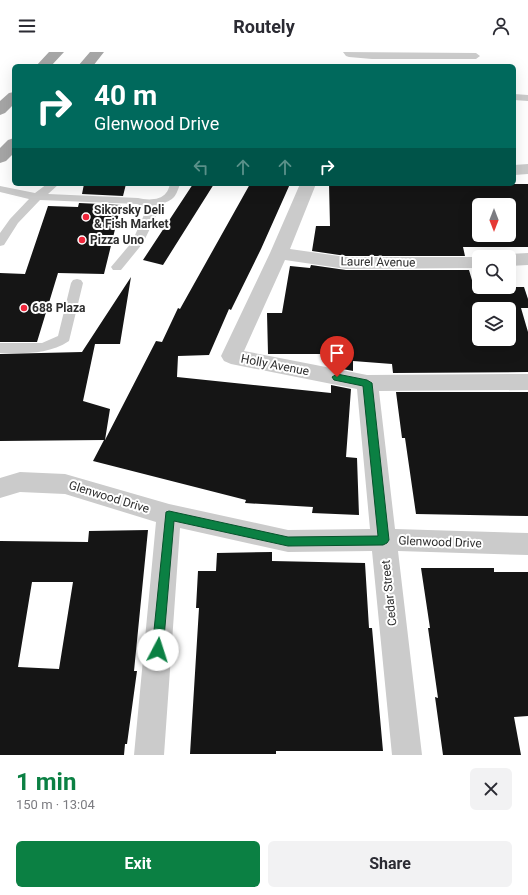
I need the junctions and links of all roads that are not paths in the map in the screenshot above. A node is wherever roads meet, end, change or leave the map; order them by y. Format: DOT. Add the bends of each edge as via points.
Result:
graph roads {
  1 [pos="57,52"];
  2 [pos="98,52"];
  3 [pos="347,52"];
  4 [pos="475,54"];
  5 [pos="45,64"];
  6 [pos="87,64"];
  7 [pos="478,64"];
  8 [pos="12,98"];
  9 [pos="516,98"];
  10 [pos="528,98"];
  11 [pos="0,110"];
  12 [pos="12,145"];
  13 [pos="0,158"];
  14 [pos="528,169"];
  15 [pos="516,170"];
  16 [pos="51,186"];
  17 [pos="174,186"];
  18 [pos="307,186"];
  19 [pos="0,189"];
  20 [pos="37,197"];
  21 [pos="146,204"];
  22 [pos="4,227"];
  23 [pos="0,242"];
  24 [pos="279,253"];
  25 [pos="528,259"];
  26 [pos="516,260"];
  27 [pos="472,262"];
  28 [pos="117,267"];
  29 [pos="77,284"];
  30 [pos="0,348"];
  31 [pos="528,382"];
  32 [pos="367,383"];
  33 [pos="0,488"];
  34 [pos="169,516"];
  35 [pos="383,540"];
  36 [pos="528,544"];
  37 [pos="149,755"];
  38 [pos="407,755"];
  1 -- 5 [label="main road"];
  2 -- 6 [label="main road"];
  3 -- 4 [label="lane" via="372,56"];
  4 -- 7 [label="lane"];
  8 -- 11 [label="main road"];
  9 -- 10 [label="lane"];
  12 -- 13 [label="main road"];
  14 -- 15 [label="street"];
  16 -- 20 [label="lane"];
  17 -- 21 [label="lane" via="171,195 165,199"];
  18 -- 24 [label="street"];
  19 -- 20 [label="lane"];
  20 -- 21 [label="lane" via="138,201"];
  20 -- 22 [label="lane" via="14,221"];
  21 -- 28 [label="lane" via="153,206 153,210 137,243"];
  22 -- 23 [label="lane"];
  24 -- 27 [label="street, Laurel Avenue" via="346,263"];
  24 -- 32 [label="street, Holly Avenue" via="231,356"];
  25 -- 26 [label="street"];
  29 -- 30 [label="lane" via="64,338 48,346"];
  31 -- 32 [label="street, Holly Avenue"];
  32 -- 35 [label="street, Cedar Street"];
  33 -- 34 [label="street, Glenwood Drive" via="20,482 65,484"];
  34 -- 35 [label="street, Glenwood Drive" via="288,541"];
  34 -- 37 [label="street"];
  35 -- 36 [label="street, Glenwood Drive"];
  35 -- 38 [label="street, Cedar Street"];
}
